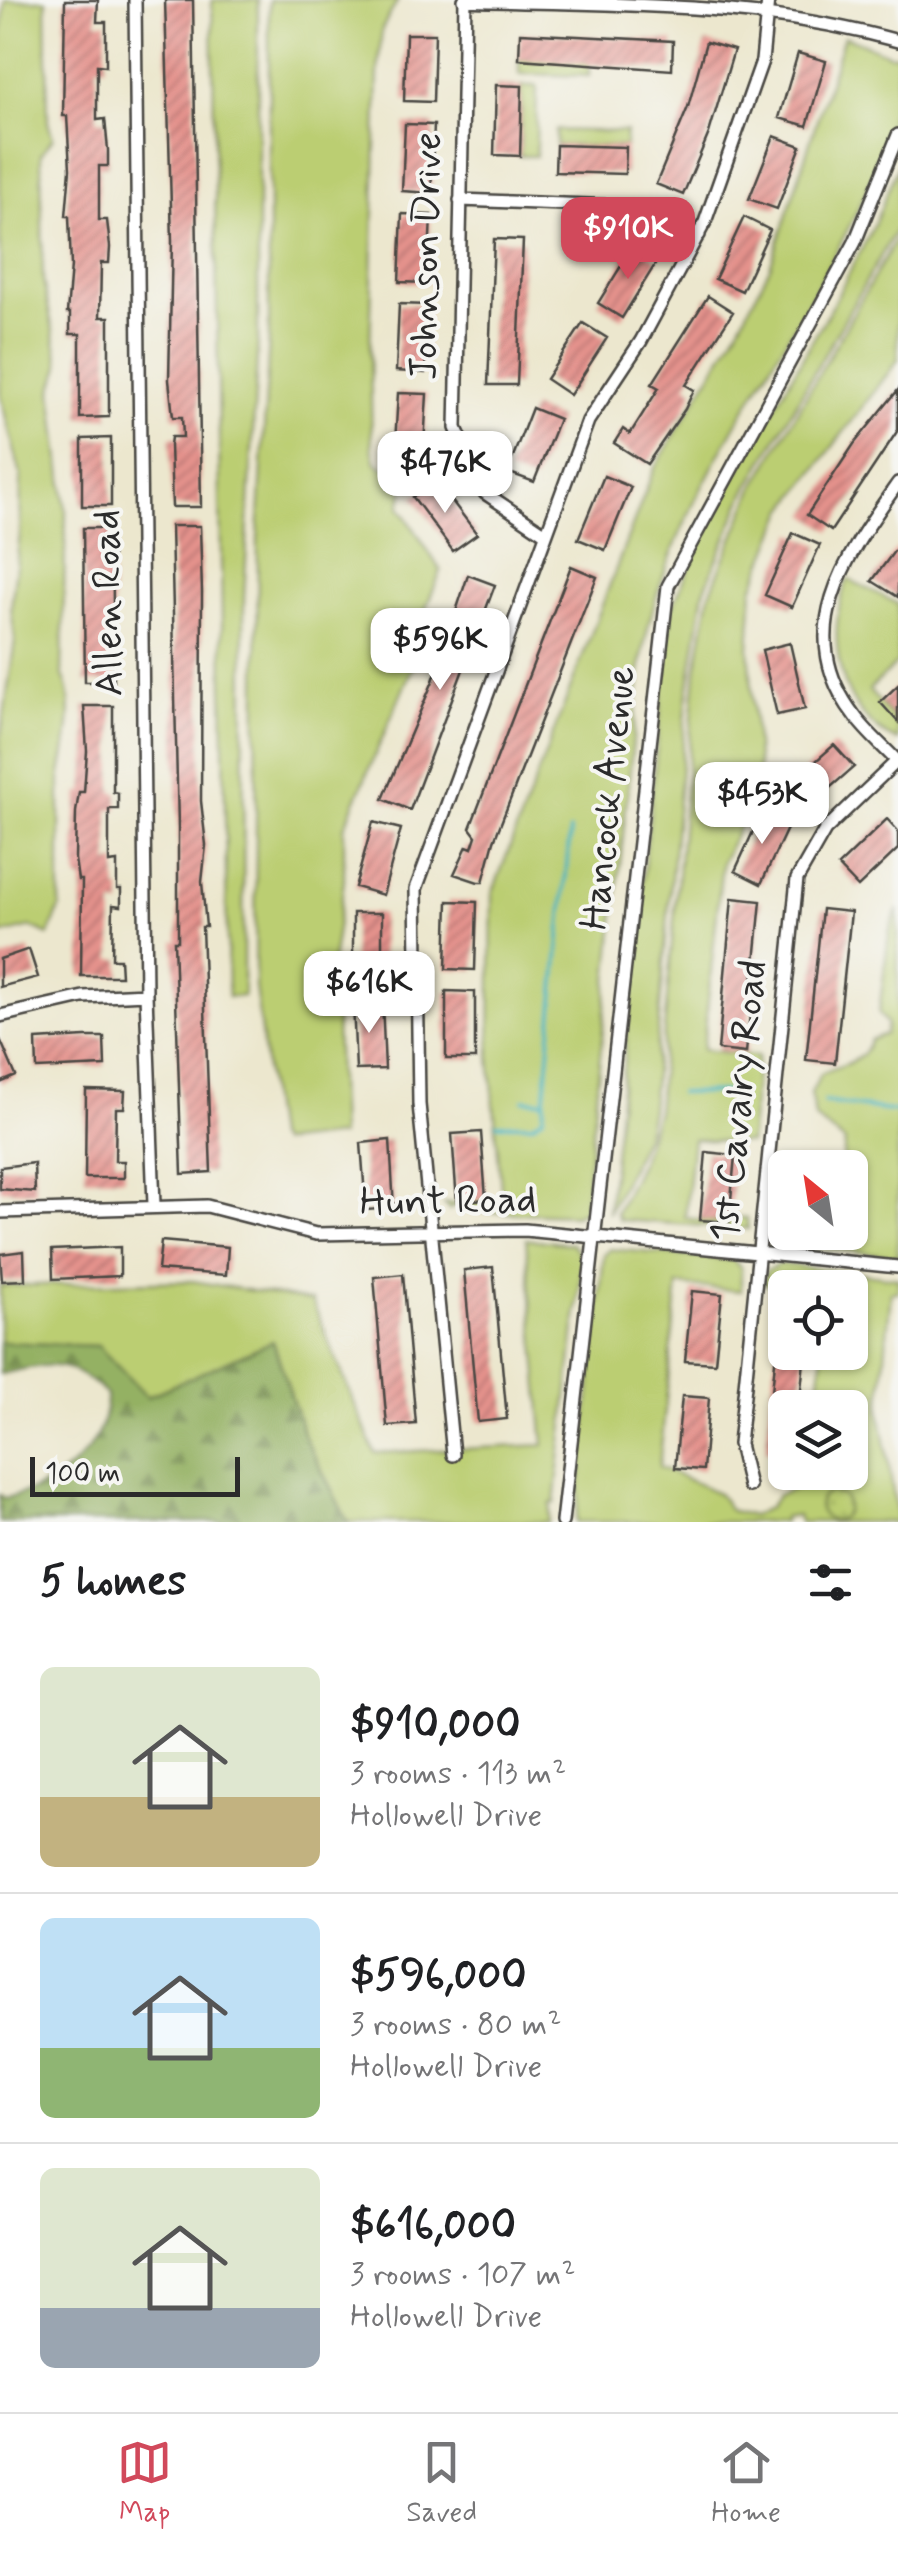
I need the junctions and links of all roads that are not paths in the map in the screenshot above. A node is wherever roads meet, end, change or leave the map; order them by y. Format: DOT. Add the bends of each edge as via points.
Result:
graph roads {
  1 [pos="135,0"];
  2 [pos="465,0"];
  3 [pos="767,5"];
  4 [pos="898,41"];
  5 [pos="898,135"];
  6 [pos="460,200"];
  7 [pos="699,235"];
  8 [pos="898,484"];
  9 [pos="546,534"];
  10 [pos="897,761"];
  11 [pos="146,994"];
  12 [pos="0,1016"];
  13 [pos="154,1205"];
  14 [pos="0,1212"];
  15 [pos="431,1231"];
  16 [pos="593,1238"];
  17 [pos="758,1254"];
  18 [pos="898,1267"];
  19 [pos="452,1455"];
  20 [pos="749,1486"];
  21 [pos="562,1522"];
  1 -- 11 [label="street, Allen Road"];
  2 -- 3 [label="street"];
  2 -- 6 [label="street, Johnson Drive"];
  3 -- 4 [label="street"];
  3 -- 7 [label="street" via="756,78"];
  5 -- 16 [label="street, Hancock Avenue" via="855,242 668,586"];
  6 -- 7 [label="street" via="616,206"];
  6 -- 9 [label="street, Johnson Drive" via="456,428 485,493"];
  7 -- 9 [label="street" via="588,422"];
  8 -- 10 [label="street" via="848,554 829,602 826,647 835,684 854,715"];
  9 -- 15 [label="street" via="416,889 419,1104"];
  10 -- 17 [label="street, 1st Cavalry Road" via="825,830 797,879"];
  11 -- 12 [label="street" via="84,998"];
  11 -- 13 [label="street, Allen Road"];
  13 -- 14 [label="street, Hunt Road"];
  13 -- 15 [label="street, Hunt Road" via="206,1206 316,1234"];
  15 -- 16 [label="street, Hunt Road" via="525,1230"];
  15 -- 19 [label="street"];
  16 -- 17 [label="street, Hunt Road"];
  16 -- 21 [label="street, Hancock Avenue"];
  17 -- 18 [label="street, Hunt Road"];
  17 -- 20 [label="street, 1st Cavalry Road" via="740,1444"];
}
